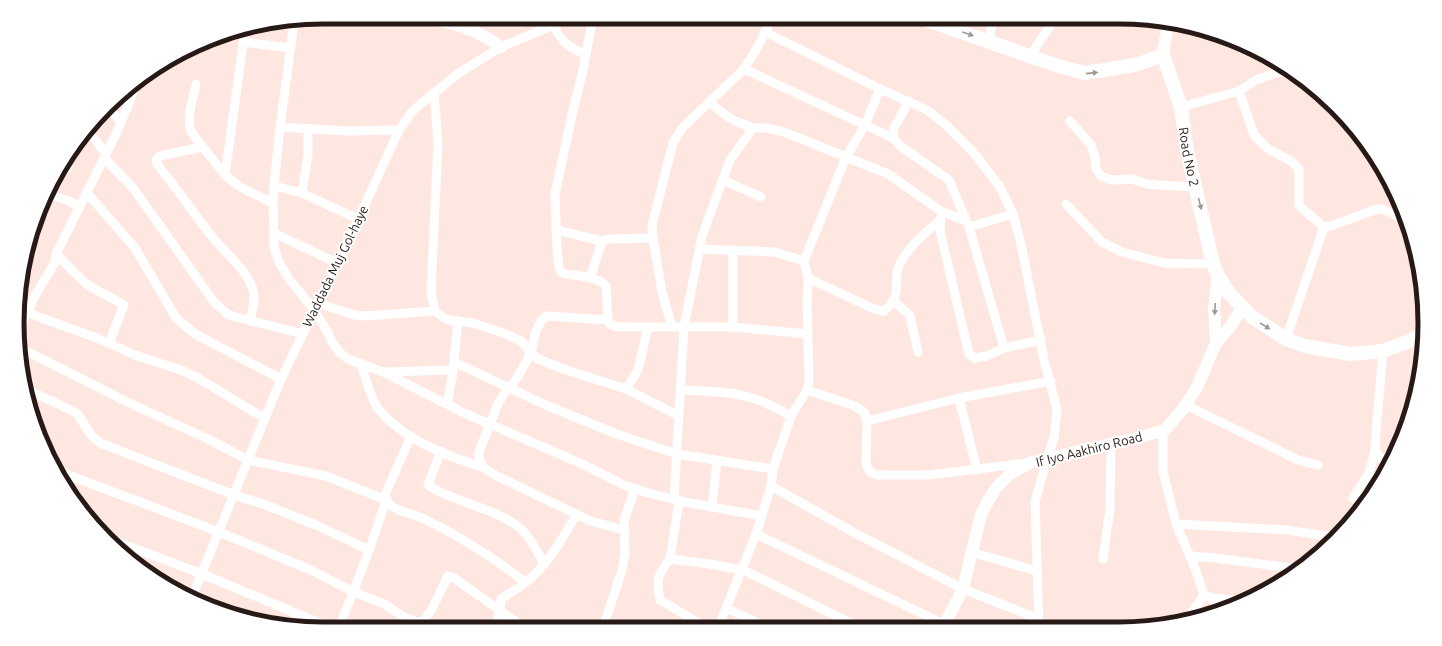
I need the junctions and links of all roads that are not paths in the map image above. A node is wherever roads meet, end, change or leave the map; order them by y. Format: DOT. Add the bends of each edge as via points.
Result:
graph roads {
  1 [pos="455,24"];
  2 [pos="553,24"];
  3 [pos="592,24"];
  4 [pos="769,24"];
  5 [pos="938,24"];
  6 [pos="991,24"];
  7 [pos="1051,24"];
  8 [pos="293,26"];
  9 [pos="1167,28"];
  10 [pos="765,32"];
  11 [pos="244,35"];
  12 [pos="243,42"];
  13 [pos="989,42"];
  14 [pos="502,47"];
  15 [pos="290,48"];
  16 [pos="586,55"];
  17 [pos="1163,55"];
  18 [pos="1030,56"];
  19 [pos="744,69"];
  20 [pos="1283,73"];
  21 [pos="196,84"];
  22 [pos="880,89"];
  23 [pos="1239,91"];
  24 [pos="133,92"];
  25 [pos="434,92"];
  26 [pos="909,101"];
  27 [pos="710,102"];
  28 [pos="1181,107"];
  29 [pos="112,112"];
  30 [pos="1070,121"];
  31 [pos="121,122"];
  32 [pos="864,125"];
  33 [pos="280,127"];
  34 [pos="753,128"];
  35 [pos="308,129"];
  36 [pos="399,130"];
  37 [pos="91,135"];
  38 [pos="893,138"];
  39 [pos="202,147"];
  40 [pos="105,156"];
  41 [pos="846,157"];
  42 [pos="225,175"];
  43 [pos="723,180"];
  44 [pos="274,186"];
  45 [pos="1195,187"];
  46 [pos="87,193"];
  47 [pos="302,193"];
  48 [pos="53,195"];
  49 [pos="761,197"];
  50 [pos="273,203"];
  51 [pos="1066,204"];
  52 [pos="80,207"];
  53 [pos="1013,214"];
  54 [pos="941,215"];
  55 [pos="1398,216"];
  56 [pos="358,218"];
  57 [pos="968,224"];
  58 [pos="1324,227"];
  59 [pos="556,230"];
  60 [pos="274,233"];
  61 [pos="653,238"];
  62 [pos="602,241"];
  63 [pos="699,249"];
  64 [pos="733,250"];
  65 [pos="56,254"];
  66 [pos="804,261"];
  67 [pos="337,263"];
  68 [pos="1216,270"];
  69 [pos="590,278"];
  70 [pos="808,278"];
  71 [pos="894,301"];
  72 [pos="316,306"];
  73 [pos="1242,307"];
  74 [pos="25,309"];
  75 [pos="24,310"];
  76 [pos="435,311"];
  77 [pos="608,320"];
  78 [pos="250,321"];
  79 [pos="458,321"];
  80 [pos="648,327"];
  81 [pos="672,327"];
  82 [pos="684,327"];
  83 [pos="733,327"];
  84 [pos="303,334"];
  85 [pos="808,334"];
  86 [pos="1417,337"];
  87 [pos="1286,339"];
  88 [pos="1041,340"];
  89 [pos="1216,342"];
  90 [pos="109,343"];
  91 [pos="1004,348"];
  92 [pos="26,351"];
  93 [pos="1383,351"];
  94 [pos="918,352"];
  95 [pos="531,353"];
  96 [pos="361,364"];
  97 [pos="454,366"];
  98 [pos="383,372"];
  99 [pos="281,379"];
  100 [pos="1051,381"];
  101 [pos="509,388"];
  102 [pos="626,389"];
  103 [pos="681,390"];
  104 [pos="807,390"];
  105 [pos="32,392"];
  106 [pos="959,398"];
  107 [pos="447,404"];
  108 [pos="1186,405"];
  109 [pos="679,416"];
  110 [pos="792,416"];
  111 [pos="264,418"];
  112 [pos="867,421"];
  113 [pos="490,425"];
  114 [pos="1165,430"];
  115 [pos="411,436"];
  116 [pos="1111,444"];
  117 [pos="441,451"];
  118 [pos="1375,451"];
  119 [pos="677,454"];
  120 [pos="1047,458"];
  121 [pos="248,460"];
  122 [pos="717,460"];
  123 [pos="1032,462"];
  124 [pos="1383,462"];
  125 [pos="1318,465"];
  126 [pos="483,467"];
  127 [pos="773,469"];
  128 [pos="977,470"];
  129 [pos="65,474"];
  130 [pos="771,486"];
  131 [pos="635,489"];
  132 [pos="234,495"];
  133 [pos="1353,498"];
  134 [pos="386,500"];
  135 [pos="677,500"];
  136 [pos="712,506"];
  137 [pos="576,515"];
  138 [pos="762,516"];
  139 [pos="1176,524"];
  140 [pos="625,530"];
  141 [pos="219,532"];
  142 [pos="756,534"];
  143 [pos="1328,536"];
  144 [pos="123,545"];
  145 [pos="369,550"];
  146 [pos="971,552"];
  147 [pos="1190,556"];
  148 [pos="670,559"];
  149 [pos="1103,559"];
  150 [pos="544,564"];
  151 [pos="1290,568"];
  152 [pos="743,570"];
  153 [pos="1037,571"];
  154 [pos="202,574"];
  155 [pos="525,582"];
  156 [pos="963,588"];
  157 [pos="194,592"];
  158 [pos="354,592"];
  159 [pos="1208,597"];
  160 [pos="1231,600"];
  161 [pos="1215,606"];
  162 [pos="726,608"];
  163 [pos="500,611"];
  164 [pos="1193,613"];
  165 [pos="316,622"];
  166 [pos="341,622"];
  167 [pos="417,622"];
  168 [pos="422,622"];
  169 [pos="497,622"];
  170 [pos="517,622"];
  171 [pos="605,622"];
  172 [pos="697,622"];
  173 [pos="720,622"];
  174 [pos="755,622"];
  175 [pos="850,622"];
  176 [pos="938,622"];
  177 [pos="948,622"];
  178 [pos="1037,622"];
  179 [pos="1039,622"];
  1 -- 14 [label="street" via="488,37"];
  2 -- 14 [label="street, Waddada Muj Gol-haye"];
  2 -- 16 [label="street" via="564,42"];
  3 -- 16 [label="street"];
  4 -- 10 [label="street"];
  5 -- 13 [label="main road, one-way"];
  6 -- 13 [label="street"];
  7 -- 18 [label="street"];
  8 -- 15 [label="street"];
  9 -- 17 [label="street"];
  10 -- 19 [label="street"];
  10 -- 22 [label="street"];
  11 -- 12 [label="street"];
  12 -- 15 [label="street"];
  12 -- 42 [label="street"];
  13 -- 18 [label="main road"];
  14 -- 25 [label="street, Waddada Muj Gol-haye" via="459,73"];
  15 -- 33 [label="street"];
  16 -- 59 [label="street" via="555,194"];
  18 -- 17 [label="main road, one-way" via="1085,73 1135,65"];
  17 -- 28 [label="main road, Road No 2"];
  19 -- 27 [label="street"];
  19 -- 32 [label="street"];
  20 -- 23 [label="street" via="1256,80"];
  21 -- 39 [label="street" via="188,124"];
  22 -- 26 [label="street"];
  22 -- 32 [label="street"];
  23 -- 28 [label="street"];
  23 -- 58 [label="street" via="1254,135 1268,149 1291,161 1299,169 1299,205"];
  24 -- 31 [label="street"];
  25 -- 36 [label="street, Waddada Muj Gol-haye" via="412,112"];
  25 -- 76 [label="street" via="438,144 431,292"];
  26 -- 38 [label="street" via="894,128"];
  26 -- 53 [label="street" via="927,110 945,124 974,153 1000,187"];
  27 -- 34 [label="street" via="735,121"];
  27 -- 61 [label="street" via="682,128 674,143 652,225"];
  28 -- 45 [label="main road, Road No 2"];
  29 -- 31 [label="street"];
  30 -- 45 [label="street" via="1091,145 1096,169 1101,176 1111,180 1132,179 1147,184"];
  31 -- 40 [label="street"];
  32 -- 38 [label="street"];
  32 -- 41 [label="street"];
  33 -- 35 [label="street"];
  33 -- 44 [label="street"];
  34 -- 41 [label="street" via="784,132"];
  34 -- 43 [label="street" via="730,160"];
  35 -- 36 [label="street"];
  35 -- 47 [label="street" via="308,155"];
  36 -- 56 [label="street, Waddada Muj Gol-haye"];
  37 -- 40 [label="street"];
  38 -- 57 [label="street" via="949,180"];
  39 -- 42 [label="street"];
  39 -- 78 [label="street" via="160,156 156,160 157,164 209,233 242,270 253,290 254,301"];
  40 -- 46 [label="street"];
  40 -- 78 [label="street" via="132,188 214,302 227,314"];
  41 -- 54 [label="street" via="888,174"];
  41 -- 66 [label="street"];
  42 -- 50 [label="street" via="240,187"];
  43 -- 49 [label="street"];
  43 -- 63 [label="street"];
  44 -- 47 [label="street"];
  44 -- 50 [label="street"];
  45 -- 68 [label="main road, Road No 2, one-way"];
  46 -- 52 [label="street"];
  46 -- 99 [label="street" via="135,248 176,318 195,334"];
  47 -- 56 [label="street"];
  48 -- 52 [label="street"];
  50 -- 60 [label="street"];
  51 -- 68 [label="street" via="1102,242 1122,252 1164,264"];
  52 -- 65 [label="street"];
  53 -- 57 [label="street"];
  53 -- 88 [label="street"];
  54 -- 57 [label="street"];
  54 -- 71 [label="street" via="908,251 899,266"];
  54 -- 91 [label="street" via="940,231 969,354 974,358 987,356"];
  55 -- 58 [label="street" via="1377,208"];
  56 -- 67 [label="street, Waddada Muj Gol-haye"];
  57 -- 91 [label="street"];
  58 -- 87 [label="street"];
  59 -- 62 [label="street"];
  59 -- 69 [label="street" via="561,272"];
  60 -- 67 [label="street"];
  60 -- 72 [label="street" via="274,248 279,262 289,279"];
  61 -- 62 [label="street"];
  61 -- 81 [label="street" via="662,292"];
  62 -- 69 [label="street"];
  63 -- 64 [label="street"];
  63 -- 82 [label="street"];
  64 -- 66 [label="street" via="774,252"];
  64 -- 83 [label="street"];
  65 -- 74 [label="street" via="55,262"];
  65 -- 90 [label="street" via="86,284 124,305"];
  66 -- 70 [label="street"];
  67 -- 72 [label="street, Waddada Muj Gol-haye"];
  68 -- 73 [label="main road, Road No 2" via="1229,293"];
  68 -- 89 [label="street, one-way"];
  69 -- 77 [label="street" via="606,286"];
  70 -- 71 [label="street" via="874,309 884,311"];
  70 -- 85 [label="street"];
  71 -- 94 [label="street" via="910,316"];
  72 -- 76 [label="street" via="366,316"];
  72 -- 84 [label="street, Waddada Muj Gol-haye"];
  72 -- 96 [label="street" via="332,342 340,353"];
  73 -- 87 [label="main road, Road No 2, one-way" via="1252,318"];
  73 -- 89 [label="street" via="1230,327"];
  75 -- 90 [label="street"];
  76 -- 79 [label="street" via="449,320"];
  77 -- 80 [label="street" via="617,328"];
  77 -- 95 [label="street" via="547,316 536,331"];
  78 -- 84 [label="street"];
  79 -- 95 [label="street" via="503,333 521,341"];
  79 -- 97 [label="street"];
  80 -- 81 [label="street"];
  80 -- 102 [label="street" via="638,370"];
  81 -- 82 [label="street"];
  82 -- 83 [label="street"];
  82 -- 103 [label="street"];
  83 -- 85 [label="street"];
  84 -- 99 [label="street, Waddada Muj Gol-haye"];
  85 -- 104 [label="street"];
  86 -- 93 [label="main road, Road No 2"];
  87 -- 93 [label="main road, Road No 2" via="1305,346 1350,354"];
  88 -- 91 [label="street"];
  88 -- 100 [label="street"];
  89 -- 108 [label="street" via="1196,389"];
  90 -- 111 [label="street" via="198,378"];
  92 -- 121 [label="street"];
  93 -- 118 [label="street"];
  95 -- 101 [label="street"];
  95 -- 102 [label="street" via="538,359 563,369"];
  96 -- 98 [label="street"];
  96 -- 115 [label="street" via="376,406"];
  97 -- 98 [label="street"];
  97 -- 101 [label="street"];
  97 -- 107 [label="street"];
  98 -- 107 [label="street"];
  99 -- 111 [label="street, Waddada Muj Gol-haye"];
  100 -- 106 [label="street"];
  100 -- 120 [label="street" via="1056,410 1054,437"];
  101 -- 113 [label="street" via="497,406"];
  101 -- 119 [label="street" via="619,435"];
  102 -- 109 [label="street"];
  103 -- 109 [label="street"];
  103 -- 110 [label="street" via="749,397"];
  104 -- 110 [label="street"];
  104 -- 112 [label="street" via="855,406 864,412"];
  105 -- 132 [label="street" via="77,413 91,435 100,443"];
  106 -- 112 [label="street"];
  106 -- 128 [label="street"];
  107 -- 113 [label="street"];
  108 -- 114 [label="street"];
  108 -- 125 [label="street" via="1298,460"];
  109 -- 119 [label="street"];
  110 -- 127 [label="street"];
  111 -- 121 [label="street, Waddada Muj Gol-haye"];
  112 -- 128 [label="street" via="866,466 876,475 929,475"];
  113 -- 126 [label="street" via="478,454"];
  113 -- 131 [label="street"];
  114 -- 116 [label="street, If Iyo Aakhiro Road"];
  114 -- 139 [label="street" via="1163,471"];
  115 -- 117 [label="street"];
  115 -- 134 [label="street" via="385,495"];
  116 -- 120 [label="street, If Iyo Aakhiro Road"];
  116 -- 149 [label="street" via="1110,509"];
  117 -- 126 [label="street"];
  117 -- 150 [label="street" via="428,485 506,519 531,540"];
  118 -- 124 [label="street"];
  118 -- 133 [label="street" via="1369,473"];
  119 -- 122 [label="street"];
  119 -- 135 [label="street"];
  120 -- 123 [label="street, If Iyo Aakhiro Road"];
  120 -- 153 [label="street" via="1035,501"];
  121 -- 132 [label="street, Waddada Muj Gol-haye"];
  121 -- 134 [label="street" via="326,476"];
  122 -- 127 [label="street"];
  122 -- 136 [label="street"];
  123 -- 128 [label="street"];
  123 -- 146 [label="street, If Iyo Aakhiro Road" via="1010,474 995,489 981,514"];
  126 -- 137 [label="street"];
  127 -- 130 [label="street"];
  129 -- 141 [label="street"];
  130 -- 138 [label="street"];
  130 -- 156 [label="street" via="853,532"];
  131 -- 135 [label="street"];
  131 -- 140 [label="street" via="624,520"];
  132 -- 141 [label="street, Waddada Muj Gol-haye"];
  132 -- 145 [label="street" via="316,525"];
  134 -- 145 [label="street"];
  134 -- 155 [label="street" via="390,506 423,518 478,548"];
  135 -- 136 [label="street"];
  135 -- 148 [label="street"];
  136 -- 138 [label="street"];
  137 -- 140 [label="street"];
  137 -- 150 [label="street" via="559,546"];
  138 -- 142 [label="street"];
  139 -- 143 [label="street" via="1287,530"];
  139 -- 147 [label="street"];
  140 -- 171 [label="street" via="622,570"];
  141 -- 154 [label="street, Waddada Muj Gol-haye"];
  141 -- 158 [label="street" via="311,570"];
  142 -- 152 [label="street"];
  142 -- 176 [label="street"];
  144 -- 154 [label="street"];
  145 -- 158 [label="street"];
  146 -- 153 [label="street"];
  146 -- 156 [label="street, If Iyo Aakhiro Road"];
  147 -- 151 [label="street"];
  147 -- 159 [label="street"];
  148 -- 152 [label="street"];
  148 -- 172 [label="street" via="660,573 657,586 660,600"];
  150 -- 155 [label="street"];
  152 -- 162 [label="street"];
  152 -- 175 [label="street"];
  153 -- 179 [label="street"];
  154 -- 157 [label="street, Waddada Muj Gol-haye"];
  154 -- 165 [label="street"];
  155 -- 163 [label="street" via="501,599"];
  156 -- 177 [label="street, If Iyo Aakhiro Road"];
  156 -- 178 [label="street"];
  158 -- 166 [label="street"];
  158 -- 167 [label="street" via="384,604"];
  159 -- 160 [label="street"];
  159 -- 161 [label="street"];
  159 -- 164 [label="street"];
  162 -- 173 [label="street"];
  162 -- 174 [label="street"];
  163 -- 168 [label="street" via="448,576 432,609"];
  163 -- 169 [label="street"];
  163 -- 170 [label="street"];
}
